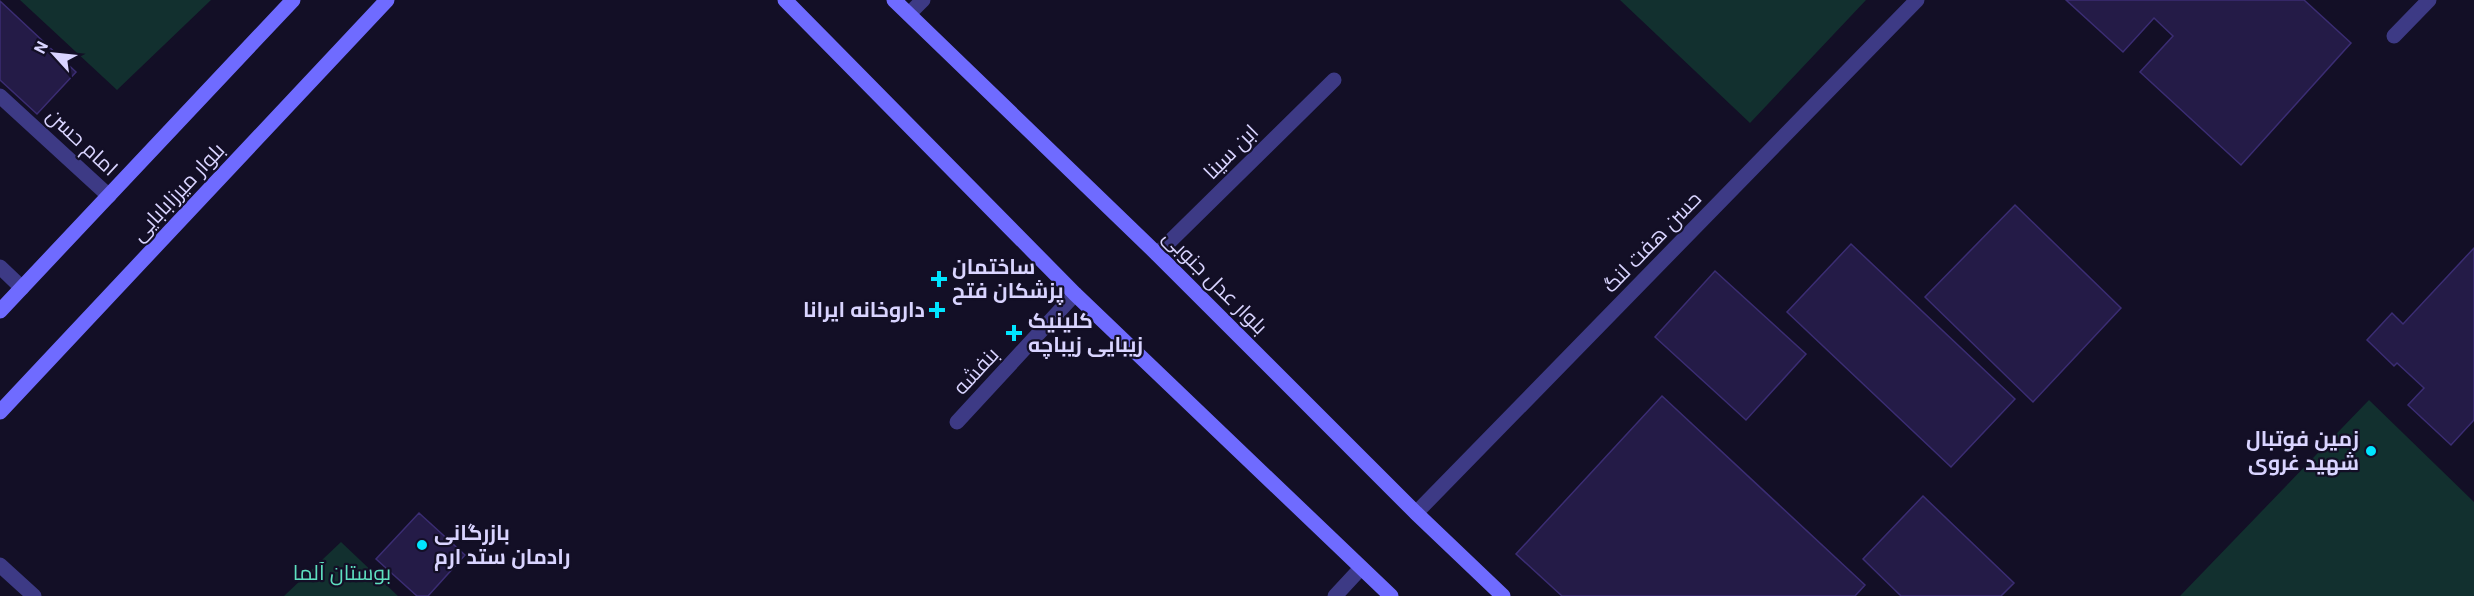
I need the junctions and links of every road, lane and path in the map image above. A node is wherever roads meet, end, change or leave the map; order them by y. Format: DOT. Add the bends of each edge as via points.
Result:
graph roads {
  1 [pos="293,0"];
  2 [pos="387,0"];
  3 [pos="784,0"];
  4 [pos="894,0"];
  5 [pos="923,0"];
  6 [pos="1917,0"];
  7 [pos="2429,0"];
  8 [pos="909,14"];
  9 [pos="2394,36"];
  10 [pos="1334,80"];
  11 [pos="0,96"];
  12 [pos="109,196"];
  13 [pos="1157,254"];
  14 [pos="0,267"];
  15 [pos="22,288"];
  16 [pos="1075,294"];
  17 [pos="0,311"];
  18 [pos="0,412"];
  19 [pos="957,423"];
  20 [pos="1416,513"];
  21 [pos="0,565"];
  22 [pos="1361,568"];
  23 [pos="34,596"];
  24 [pos="1335,596"];
  25 [pos="1390,596"];
  26 [pos="1503,596"];
  1 -- 12 [label="main road"];
  2 -- 18 [label="main road, بلوار میرزابابایی"];
  3 -- 16 [label="main road"];
  4 -- 8 [label="main road, بلوار عدل جنوبی"];
  5 -- 8 [label="street"];
  6 -- 20 [label="street, حسن هفت لنگ"];
  7 -- 9 [label="street"];
  8 -- 13 [label="main road, بلوار عدل جنوبی"];
  10 -- 13 [label="street, ابن سینا"];
  11 -- 12 [label="street, امام حسن"];
  12 -- 15 [label="main road"];
  13 -- 20 [label="main road, بلوار عدل جنوبی"];
  14 -- 15 [label="street"];
  15 -- 17 [label="main road"];
  16 -- 19 [label="street, بنفشه"];
  16 -- 22 [label="main road"];
  20 -- 26 [label="main road, بلوار عدل جنوبی"];
  21 -- 23 [label="street"];
  22 -- 24 [label="street"];
  22 -- 25 [label="main road"];
}
